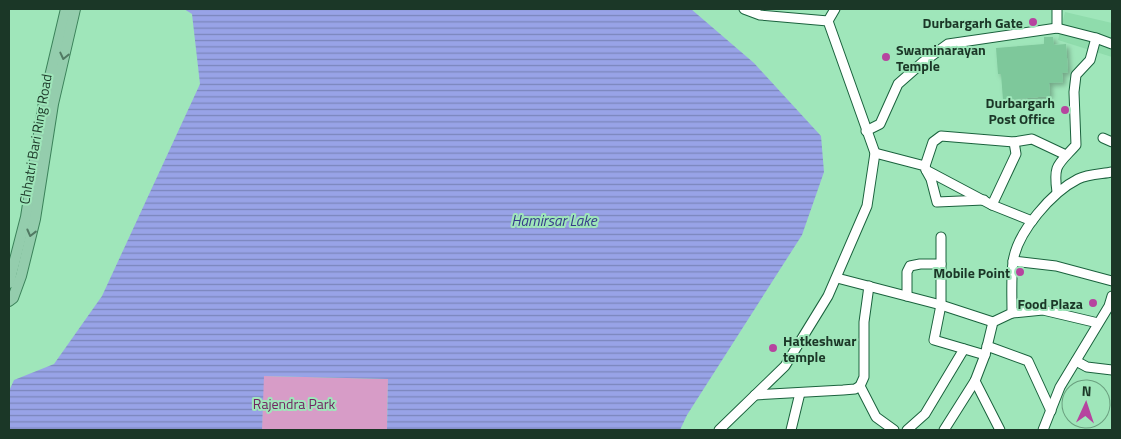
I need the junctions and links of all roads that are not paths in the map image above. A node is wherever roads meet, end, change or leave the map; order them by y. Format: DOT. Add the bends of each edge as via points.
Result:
graph roads {
  1 [pos="66,9"];
  2 [pos="75,9"];
  3 [pos="744,9"];
  4 [pos="834,9"];
  5 [pos="1057,9"];
  6 [pos="801,13"];
  7 [pos="828,20"];
  8 [pos="1057,28"];
  9 [pos="1096,38"];
  10 [pos="1112,44"];
  11 [pos="866,131"];
  12 [pos="1103,138"];
  13 [pos="1014,142"];
  14 [pos="1112,142"];
  15 [pos="875,153"];
  16 [pos="1066,155"];
  17 [pos="926,168"];
  18 [pos="1112,172"];
  19 [pos="1057,192"];
  20 [pos="984,200"];
  21 [pos="992,205"];
  22 [pos="1032,221"];
  23 [pos="941,237"];
  24 [pos="1013,261"];
  25 [pos="941,264"];
  26 [pos="837,278"];
  27 [pos="1112,281"];
  28 [pos="9,283"];
  29 [pos="870,286"];
  30 [pos="907,296"];
  31 [pos="1112,296"];
  32 [pos="9,301"];
  33 [pos="941,305"];
  34 [pos="1012,313"];
  35 [pos="1108,315"];
  36 [pos="993,322"];
  37 [pos="1098,323"];
  38 [pos="987,346"];
  39 [pos="964,349"];
  40 [pos="984,355"];
  41 [pos="1076,361"];
  42 [pos="1112,370"];
  43 [pos="1112,375"];
  44 [pos="975,381"];
  45 [pos="860,386"];
  46 [pos="800,393"];
  47 [pos="755,395"];
  48 [pos="1051,411"];
  49 [pos="719,430"];
  50 [pos="791,430"];
  51 [pos="894,430"];
  52 [pos="907,430"];
  53 [pos="944,430"];
  54 [pos="1000,430"];
  55 [pos="1044,430"];
  1 -- 28 [label="main road, Chhatri Bari Ring Road" via="44,102 26,217"];
  2 -- 32 [label="main road, Chhatri Bari Ring Road, one-way" via="53,104 35,219 21,276"];
  3 -- 6 [label="street" via="760,15"];
  4 -- 7 [label="street"];
  5 -- 8 [label="street"];
  6 -- 7 [label="street"];
  7 -- 11 [label="street"];
  8 -- 9 [label="street"];
  8 -- 11 [label="street" via="948,44 898,84 880,124"];
  9 -- 10 [label="street"];
  9 -- 16 [label="street" via="1090,60 1076,74 1076,145"];
  11 -- 15 [label="street"];
  12 -- 14 [label="street"];
  13 -- 16 [label="street" via="1032,139"];
  13 -- 17 [label="street" via="941,136 933,142"];
  13 -- 21 [label="street" via="1016,154"];
  15 -- 17 [label="street"];
  15 -- 26 [label="street" via="867,206"];
  16 -- 19 [label="street" via="1057,167"];
  17 -- 20 [label="street"];
  17 -- 20 [label="street" via="937,202"];
  18 -- 19 [label="street" via="1080,178"];
  19 -- 22 [label="street"];
  20 -- 21 [label="street"];
  21 -- 22 [label="street"];
  22 -- 24 [label="street"];
  23 -- 25 [label="street"];
  24 -- 27 [label="street" via="1056,266"];
  24 -- 34 [label="street"];
  25 -- 30 [label="street" via="910,266"];
  25 -- 33 [label="street"];
  26 -- 29 [label="street"];
  26 -- 47 [label="street" via="785,366"];
  29 -- 30 [label="street"];
  29 -- 45 [label="street" via="864,322 864,377"];
  30 -- 33 [label="street"];
  31 -- 35 [label="street"];
  33 -- 36 [label="street"];
  33 -- 39 [label="street" via="934,340"];
  34 -- 36 [label="street"];
  34 -- 37 [label="street" via="1043,310"];
  35 -- 37 [label="street"];
  36 -- 38 [label="street"];
  37 -- 41 [label="street"];
  38 -- 40 [label="street"];
  38 -- 48 [label="street" via="1028,361"];
  39 -- 40 [label="street"];
  39 -- 52 [label="street" via="925,414"];
  40 -- 44 [label="street"];
  41 -- 42 [label="street" via="1087,367"];
  41 -- 48 [label="street" via="1060,387"];
  42 -- 43 [label="street"];
  44 -- 53 [label="street"];
  44 -- 54 [label="street"];
  45 -- 46 [label="street"];
  45 -- 51 [label="street" via="876,416"];
  46 -- 47 [label="street"];
  46 -- 50 [label="street"];
  47 -- 49 [label="street"];
  48 -- 55 [label="street"];
}
